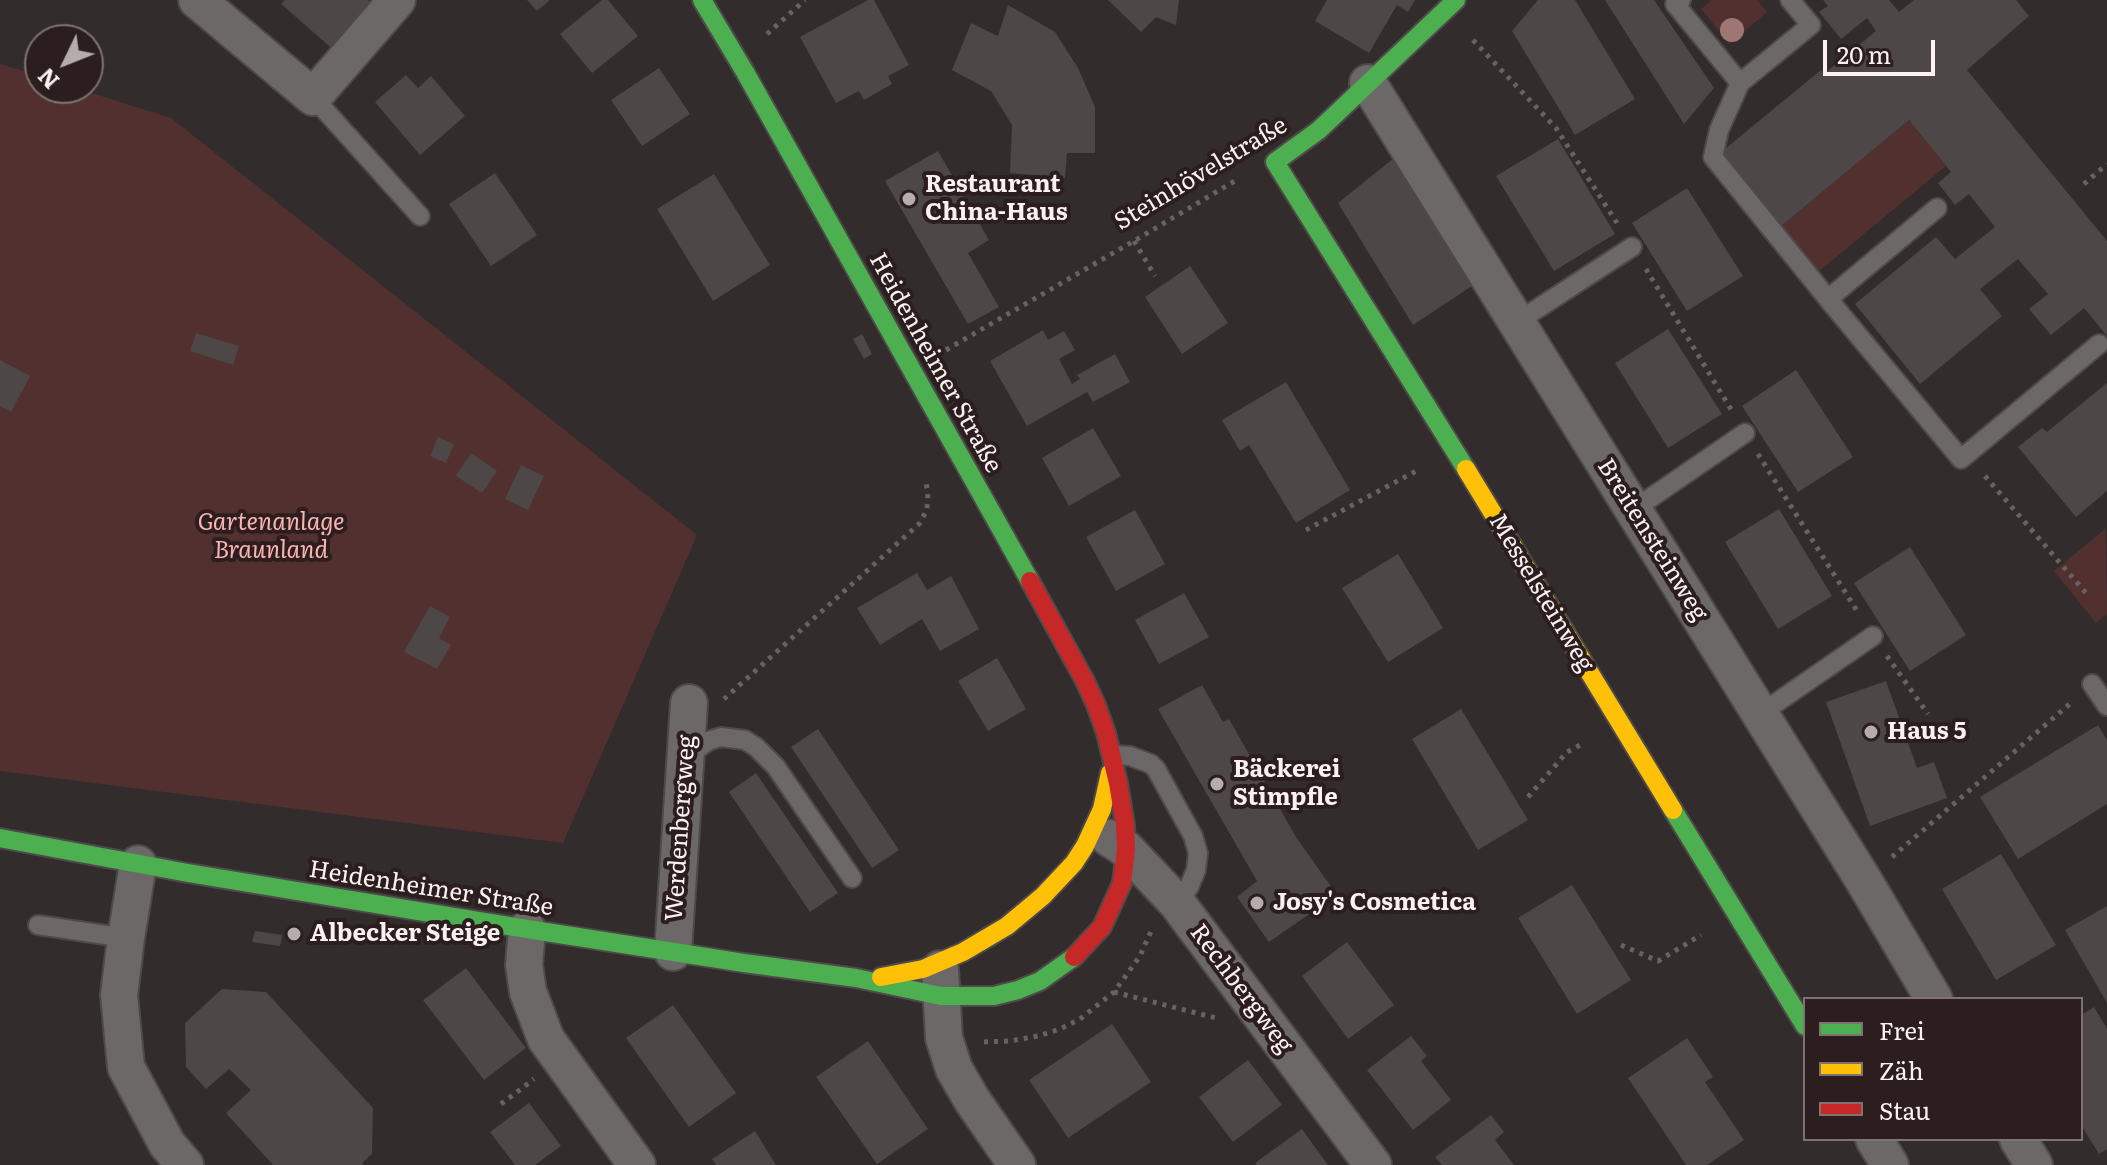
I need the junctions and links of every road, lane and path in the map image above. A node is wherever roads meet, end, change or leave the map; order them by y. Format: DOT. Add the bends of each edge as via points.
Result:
graph roads {
  1 [pos="197,0"];
  2 [pos="397,0"];
  3 [pos="702,0"];
  4 [pos="805,0"];
  5 [pos="1681,0"];
  6 [pos="1790,0"];
  7 [pos="1450,5"];
  8 [pos="759,23"];
  9 [pos="1368,83"];
  10 [pos="1740,83"];
  11 [pos="313,97"];
  12 [pos="1275,162"];
  13 [pos="2107,164"];
  14 [pos="2084,184"];
  15 [pos="1937,208"];
  16 [pos="420,216"];
  17 [pos="1134,241"];
  18 [pos="1632,247"];
  19 [pos="1155,276"];
  20 [pos="1828,299"];
  21 [pos="1517,322"];
  22 [pos="2099,344"];
  23 [pos="943,351"];
  24 [pos="1745,433"];
  25 [pos="1454,450"];
  26 [pos="1966,454"];
  27 [pos="923,477"];
  28 [pos="1633,510"];
  29 [pos="1306,530"];
  30 [pos="2086,593"];
  31 [pos="1873,636"];
  32 [pos="2092,684"];
  33 [pos="2107,706"];
  34 [pos="1760,714"];
  35 [pos="1928,714"];
  36 [pos="688,717"];
  37 [pos="1621,724"];
  38 [pos="1112,755"];
  39 [pos="684,772"];
  40 [pos="1528,797"];
  41 [pos="1093,831"];
  42 [pos="0,838"];
  43 [pos="1126,849"];
  44 [pos="138,864"];
  45 [pos="852,878"];
  46 [pos="1864,881"];
  47 [pos="1167,892"];
  48 [pos="1736,913"];
  49 [pos="38,925"];
  50 [pos="527,929"];
  51 [pos="126,938"];
  52 [pos="1621,945"];
  53 [pos="673,952"];
  54 [pos="856,978"];
  55 [pos="940,980"];
  56 [pos="1114,992"];
  57 [pos="1246,996"];
  58 [pos="1933,997"];
  59 [pos="1803,1023"];
  60 [pos="944,1038"];
  61 [pos="1875,1141"];
  62 [pos="2019,1141"];
  63 [pos="185,1165"];
  64 [pos="637,1165"];
  65 [pos="1017,1165"];
  66 [pos="1373,1165"];
  67 [pos="1890,1165"];
  68 [pos="2034,1165"];
  1 -- 11 [label="street"];
  2 -- 11 [label="street"];
  3 -- 38 [label="main road, Heidenheimer Straße" via="1085,681"];
  4 -- 8 [label="path" via="766,34"];
  5 -- 10 [label="lane" via="1675,4"];
  6 -- 10 [label="lane" via="1811,25"];
  7 -- 9 [label="main road, Steinhövelstraße"];
  7 -- 18 [label="path" via="1556,128"];
  9 -- 12 [label="main road, Steinhövelstraße" via="1319,130"];
  9 -- 21 [label="street, Breitensteinweg"];
  10 -- 20 [label="lane" via="1713,157"];
  11 -- 16 [label="lane"];
  12 -- 17 [label="path, Steinhövelstraße"];
  12 -- 25 [label="main road, Messelsteinweg"];
  13 -- 14 [label="path"];
  15 -- 20 [label="lane"];
  17 -- 19 [label="path"];
  17 -- 23 [label="path, Steinhövelstraße"];
  18 -- 21 [label="lane"];
  18 -- 24 [label="path"];
  20 -- 26 [label="lane" via="1961,459"];
  21 -- 28 [label="street, Breitensteinweg"];
  22 -- 26 [label="lane"];
  24 -- 28 [label="lane"];
  24 -- 31 [label="path"];
  25 -- 29 [label="path"];
  25 -- 37 [label="main road, Messelsteinweg"];
  26 -- 30 [label="path"];
  27 -- 36 [label="path" via="929,501 919,524"];
  28 -- 34 [label="street, Breitensteinweg"];
  31 -- 34 [label="lane"];
  31 -- 35 [label="path"];
  32 -- 33 [label="lane"];
  32 -- 46 [label="path"];
  34 -- 46 [label="street, Breitensteinweg"];
  36 -- 39 [label="street, Werdenbergweg"];
  37 -- 40 [label="path" via="1567,752"];
  37 -- 48 [label="main road, Messelsteinweg"];
  38 -- 41 [label="main road, Heidenheimer Straße" via="1107,792"];
  38 -- 43 [label="main road, Heidenheimer Straße"];
  38 -- 47 [label="lane" via="1130,756 1156,769 1193,836 1198,853 1189,887"];
  39 -- 45 [label="lane" via="689,759 708,741 745,740 776,767"];
  39 -- 53 [label="street, Werdenbergweg"];
  41 -- 43 [label="street, Rechbergweg"];
  41 -- 55 [label="main road, Heidenheimer Straße" via="1074,863 1043,896"];
  42 -- 44 [label="main road, Heidenheimer Straße"];
  43 -- 47 [label="street, Rechbergweg"];
  43 -- 55 [label="main road, Heidenheimer Straße" via="1122,883 1102,927 1065,965 1040,981 994,996"];
  44 -- 50 [label="main road, Heidenheimer Straße"];
  44 -- 51 [label="street"];
  46 -- 58 [label="street, Breitensteinweg"];
  47 -- 56 [label="path" via="1140,956"];
  47 -- 57 [label="street, Rechbergweg"];
  48 -- 52 [label="path" via="1658,961"];
  48 -- 59 [label="main road, Messelsteinweg"];
  49 -- 51 [label="lane"];
  50 -- 53 [label="main road, Heidenheimer Straße"];
  50 -- 64 [label="street" via="528,992 546,1039"];
  51 -- 63 [label="street" via="119,995 126,1067 167,1144"];
  53 -- 54 [label="main road, Heidenheimer Straße"];
  54 -- 55 [label="main road, Heidenheimer Straße"];
  54 -- 55 [label="main road, Heidenheimer Straße" via="901,974"];
  55 -- 60 [label="street"];
  56 -- 57 [label="path" via="1216,1018"];
  56 -- 60 [label="path" via="1080,1019 1038,1036 985,1042"];
  57 -- 66 [label="street, Rechbergweg"];
  60 -- 65 [label="street" via="959,1081"];
  61 -- 67 [label="street"];
  62 -- 68 [label="street"];
}
